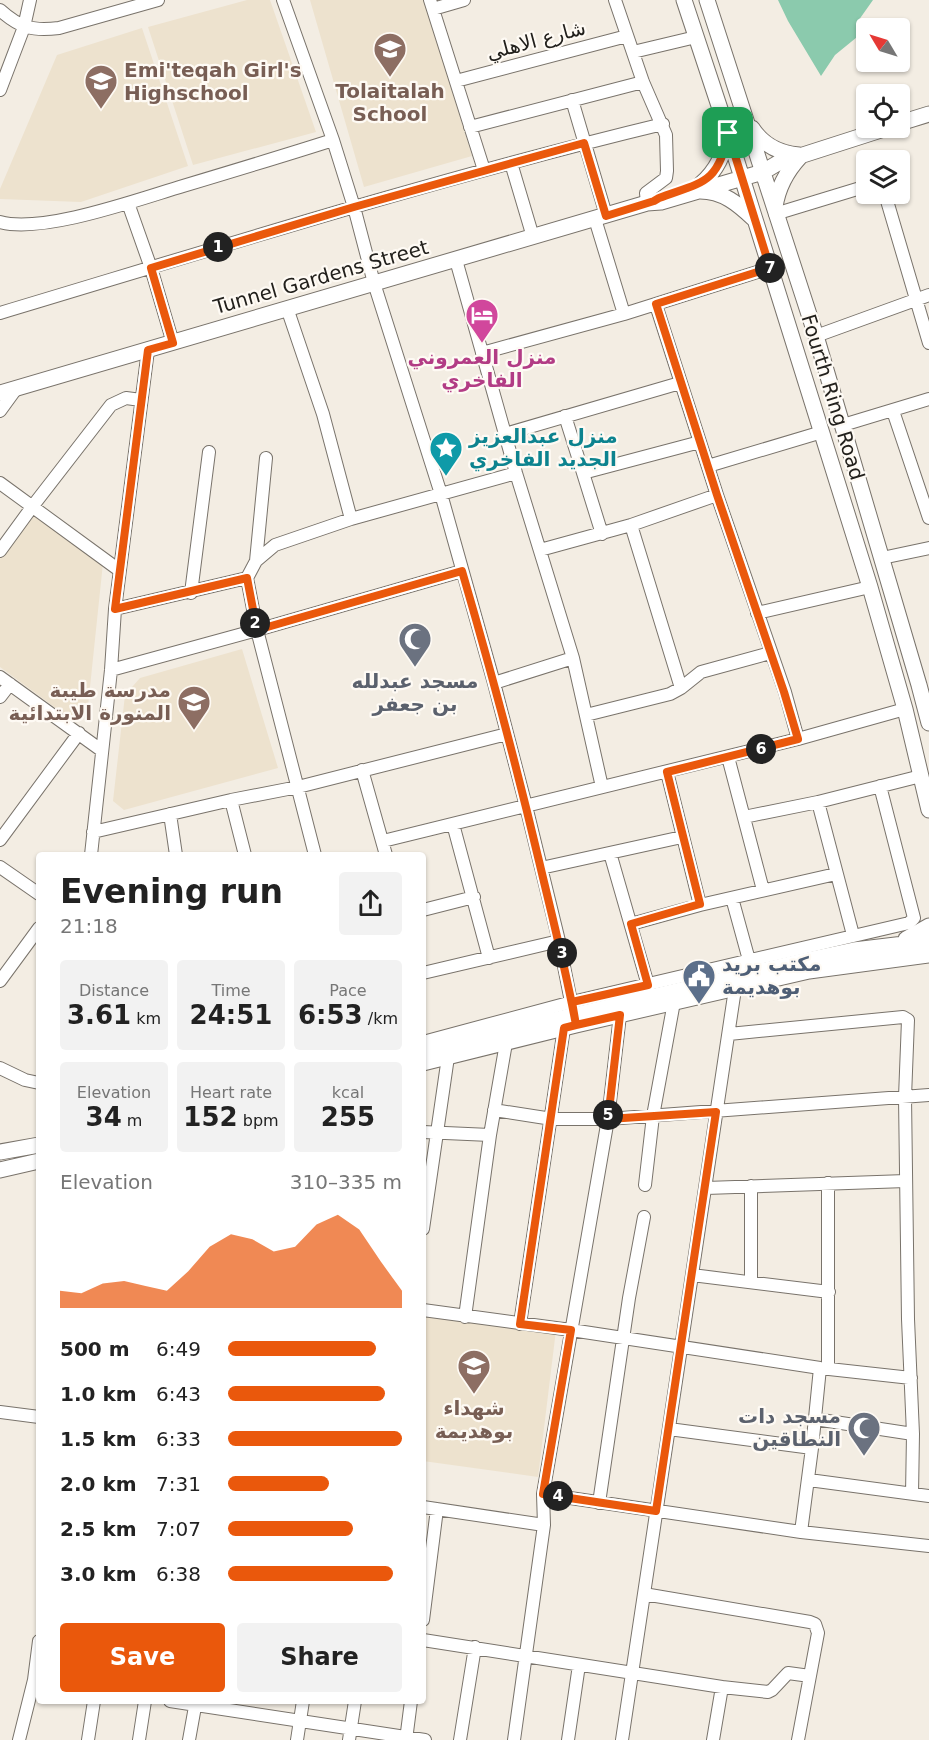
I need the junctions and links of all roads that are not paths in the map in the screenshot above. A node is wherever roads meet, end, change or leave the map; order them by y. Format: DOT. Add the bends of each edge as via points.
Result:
graph roads {
  1 [pos="30,0"];
  2 [pos="106,0"];
  3 [pos="158,0"];
  4 [pos="283,0"];
  5 [pos="464,0"];
  6 [pos="615,0"];
  7 [pos="684,0"];
  8 [pos="707,0"];
  9 [pos="432,4"];
  10 [pos="0,10"];
  11 [pos="111,13"];
  12 [pos="24,27"];
  13 [pos="627,36"];
  14 [pos="696,37"];
  15 [pos="633,52"];
  16 [pos="456,81"];
  17 [pos="643,82"];
  18 [pos="0,90"];
  19 [pos="572,100"];
  20 [pos="929,114"];
  21 [pos="910,120"];
  22 [pos="747,122"];
  23 [pos="663,124"];
  24 [pos="470,126"];
  25 [pos="728,133"];
  26 [pos="857,138"];
  27 [pos="333,140"];
  28 [pos="584,143"];
  29 [pos="802,156"];
  30 [pos="511,163"];
  31 [pos="762,169"];
  32 [pos="484,170"];
  33 [pos="741,175"];
  34 [pos="697,188"];
  35 [pos="856,189"];
  36 [pos="128,202"];
  37 [pos="651,202"];
  38 [pos="888,204"];
  39 [pos="354,207"];
  40 [pos="775,212"];
  41 [pos="601,217"];
  42 [pos="0,222"];
  43 [pos="756,222"];
  44 [pos="533,237"];
  45 [pos="456,260"];
  46 [pos="151,268"];
  47 [pos="770,268"];
  48 [pos="374,283"];
  49 [pos="929,295"];
  50 [pos="916,299"];
  51 [pos="656,304"];
  52 [pos="287,308"];
  53 [pos="0,313"];
  54 [pos="624,315"];
  55 [pos="816,336"];
  56 [pos="173,343"];
  57 [pos="929,343"];
  58 [pos="148,350"];
  59 [pos="482,353"];
  60 [pos="680,383"];
  61 [pos="16,389"];
  62 [pos="0,393"];
  63 [pos="929,399"];
  64 [pos="141,400"];
  65 [pos="0,411"];
  66 [pos="893,411"];
  67 [pos="565,416"];
  68 [pos="843,425"];
  69 [pos="822,432"];
  70 [pos="505,434"];
  71 [pos="700,442"];
  72 [pos="209,453"];
  73 [pos="266,458"];
  74 [pos="708,466"];
  75 [pos="516,473"];
  76 [pos="583,473"];
  77 [pos="0,483"];
  78 [pos="441,494"];
  79 [pos="717,495"];
  80 [pos="925,495"];
  81 [pos="866,504"];
  82 [pos="32,507"];
  83 [pos="846,510"];
  84 [pos="929,518"];
  85 [pos="351,519"];
  86 [pos="631,525"];
  87 [pos="602,534"];
  88 [pos="929,548"];
  89 [pos="540,550"];
  90 [pos="0,551"];
  91 [pos="882,558"];
  92 [pos="256,561"];
  93 [pos="119,570"];
  94 [pos="462,571"];
  95 [pos="247,578"];
  96 [pos="870,587"];
  97 [pos="191,592"];
  98 [pos="115,609"];
  99 [pos="757,614"];
  100 [pos="257,630"];
  101 [pos="770,653"];
  102 [pos="573,658"];
  103 [pos="111,670"];
  104 [pos="5,680"];
  105 [pos="495,683"];
  106 [pos="924,683"];
  107 [pos="681,688"];
  108 [pos="0,697"];
  109 [pos="905,709"];
  110 [pos="586,715"];
  111 [pos="929,723"];
  112 [pos="79,733"];
  113 [pos="507,734"];
  114 [pos="798,739"];
  115 [pos="101,750"];
  116 [pos="728,757"];
  117 [pos="362,770"];
  118 [pos="667,772"];
  119 [pos="921,776"];
  120 [pos="880,786"];
  121 [pos="298,787"];
  122 [pos="602,787"];
  123 [pos="231,800"];
  124 [pos="818,802"];
  125 [pos="526,806"];
  126 [pos="929,810"];
  127 [pos="170,814"];
  128 [pos="744,817"];
  129 [pos="453,824"];
  130 [pos="93,832"];
  131 [pos="682,837"];
  132 [pos="0,840"];
  133 [pos="382,841"];
  134 [pos="91,852"];
  135 [pos="176,852"];
  136 [pos="244,852"];
  137 [pos="314,852"];
  138 [pos="385,852"];
  139 [pos="610,853"];
  140 [pos="0,867"];
  141 [pos="541,868"];
  142 [pos="836,874"];
  143 [pos="763,890"];
  144 [pos="36,892"];
  145 [pos="474,897"];
  146 [pos="732,898"];
  147 [pos="700,904"];
  148 [pos="426,909"];
  149 [pos="631,924"];
  150 [pos="929,926"];
  151 [pos="36,932"];
  152 [pos="853,935"];
  153 [pos="559,941"];
  154 [pos="929,941"];
  155 [pos="893,952"];
  156 [pos="929,955"];
  157 [pos="489,958"];
  158 [pos="749,960"];
  159 [pos="929,965"];
  160 [pos="426,972"];
  161 [pos="0,981"];
  162 [pos="648,985"];
  163 [pos="735,988"];
  164 [pos="674,1002"];
  165 [pos="620,1015"];
  166 [pos="571,1017"];
  167 [pos="729,1034"];
  168 [pos="426,1041"];
  169 [pos="506,1043"];
  170 [pos="426,1050"];
  171 [pos="448,1057"];
  172 [pos="426,1062"];
  173 [pos="0,1068"];
  174 [pos="36,1082"];
  175 [pos="929,1095"];
  176 [pos="905,1097"];
  177 [pos="494,1110"];
  178 [pos="716,1112"];
  179 [pos="653,1116"];
  180 [pos="552,1119"];
  181 [pos="608,1119"];
  182 [pos="426,1132"];
  183 [pos="437,1132"];
  184 [pos="490,1135"];
  185 [pos="36,1146"];
  186 [pos="0,1152"];
  187 [pos="36,1162"];
  188 [pos="0,1170"];
  189 [pos="906,1181"];
  190 [pos="828,1183"];
  191 [pos="645,1185"];
  192 [pos="751,1186"];
  193 [pos="706,1188"];
  194 [pos="426,1208"];
  195 [pos="644,1217"];
  196 [pos="692,1275"];
  197 [pos="751,1282"];
  198 [pos="829,1292"];
  199 [pos="426,1310"];
  200 [pos="465,1317"];
  201 [pos="520,1324"];
  202 [pos="571,1330"];
  203 [pos="623,1338"];
  204 [pos="681,1347"];
  205 [pos="824,1369"];
  206 [pos="911,1378"];
  207 [pos="0,1412"];
  208 [pos="36,1417"];
  209 [pos="815,1419"];
  210 [pos="669,1429"];
  211 [pos="913,1434"];
  212 [pos="813,1448"];
  213 [pos="809,1480"];
  214 [pos="543,1494"];
  215 [pos="912,1494"];
  216 [pos="929,1496"];
  217 [pos="599,1503"];
  218 [pos="426,1507"];
  219 [pos="437,1509"];
  220 [pos="656,1511"];
  221 [pos="544,1525"];
  222 [pos="801,1532"];
  223 [pos="929,1546"];
  224 [pos="644,1594"];
  225 [pos="426,1596"];
  226 [pos="426,1640"];
  227 [pos="475,1647"];
  228 [pos="527,1656"];
  229 [pos="579,1665"];
  230 [pos="632,1673"];
  231 [pos="810,1676"];
  232 [pos="36,1684"];
  233 [pos="722,1687"];
  234 [pos="94,1704"];
  235 [pos="145,1704"];
  236 [pos="196,1704"];
  237 [pos="202,1704"];
  238 [pos="303,1704"];
  239 [pos="355,1704"];
  240 [pos="411,1704"];
  241 [pos="300,1721"];
  242 [pos="350,1734"];
  243 [pos="406,1739"];
  244 [pos="20,1740"];
  245 [pos="88,1740"];
  246 [pos="139,1740"];
  247 [pos="189,1740"];
  248 [pos="297,1740"];
  249 [pos="425,1740"];
  250 [pos="460,1740"];
  251 [pos="514,1740"];
  252 [pos="568,1740"];
  253 [pos="622,1740"];
  254 [pos="713,1740"];
  255 [pos="798,1740"];
  1 -- 12 [label="street"];
  2 -- 11 [label="street"];
  3 -- 11 [label="street"];
  4 -- 27 [label="street"];
  5 -- 9 [label="street"];
  6 -- 13 [label="street"];
  7 -- 14 [label="main road, Fourth Ring Road"];
  8 -- 22 [label="main road, Fourth Ring Road"];
  9 -- 16 [label="street"];
  10 -- 12 [label="street"];
  11 -- 12 [label="street" via="59,28"];
  12 -- 18 [label="street"];
  13 -- 15 [label="street"];
  13 -- 16 [label="street, شارع الاهلي"];
  14 -- 15 [label="street"];
  14 -- 25 [label="main road, Fourth Ring Road"];
  15 -- 17 [label="street"];
  16 -- 24 [label="street"];
  17 -- 19 [label="street"];
  17 -- 23 [label="street"];
  19 -- 24 [label="street"];
  19 -- 28 [label="street"];
  20 -- 21 [label="main road"];
  22 -- 29 [label="main road" via="765,143"];
  22 -- 31 [label="main road, Fourth Ring Road"];
  23 -- 28 [label="street"];
  23 -- 37 [label="street" via="668,171 660,184 646,193"];
  24 -- 32 [label="street"];
  25 -- 33 [label="main road, Fourth Ring Road"];
  25 -- 34 [label="main road" via="722,158"];
  26 -- 29 [label="main road, Tunnel Gardens Street"];
  27 -- 36 [label="street"];
  27 -- 39 [label="street"];
  28 -- 30 [label="street"];
  28 -- 41 [label="street"];
  29 -- 31 [label="main road, Tunnel Gardens Street"];
  29 -- 40 [label="main road" via="784,177"];
  30 -- 32 [label="street"];
  30 -- 44 [label="street"];
  31 -- 33 [label="main road, Tunnel Gardens Street"];
  31 -- 40 [label="main road, Fourth Ring Road"];
  32 -- 39 [label="street"];
  33 -- 34 [label="main road, Tunnel Gardens Street"];
  33 -- 43 [label="main road, Fourth Ring Road"];
  34 -- 37 [label="main road, Tunnel Gardens Street"];
  34 -- 43 [label="main road" via="731,199"];
  35 -- 40 [label="street"];
  36 -- 42 [label="street" via="53,222"];
  36 -- 46 [label="street"];
  37 -- 41 [label="main road, Tunnel Gardens Street"];
  38 -- 50 [label="street"];
  39 -- 46 [label="street"];
  39 -- 48 [label="street"];
  40 -- 55 [label="main road, Fourth Ring Road"];
  41 -- 44 [label="main road, Tunnel Gardens Street"];
  41 -- 54 [label="street"];
  43 -- 47 [label="main road, Fourth Ring Road"];
  44 -- 45 [label="main road, Tunnel Gardens Street"];
  45 -- 48 [label="main road, Tunnel Gardens Street"];
  45 -- 59 [label="street"];
  46 -- 53 [label="street"];
  46 -- 56 [label="street"];
  47 -- 51 [label="street"];
  47 -- 69 [label="main road, Fourth Ring Road"];
  48 -- 52 [label="main road, Tunnel Gardens Street"];
  48 -- 78 [label="street"];
  49 -- 50 [label="street"];
  50 -- 55 [label="street"];
  50 -- 57 [label="street"];
  51 -- 54 [label="street"];
  51 -- 60 [label="street"];
  52 -- 56 [label="main road, Tunnel Gardens Street"];
  52 -- 85 [label="street" via="323,414"];
  54 -- 59 [label="street"];
  55 -- 68 [label="main road, Fourth Ring Road"];
  56 -- 58 [label="main road, Tunnel Gardens Street"];
  58 -- 61 [label="main road, Tunnel Gardens Street"];
  58 -- 64 [label="street"];
  59 -- 70 [label="street"];
  60 -- 67 [label="street"];
  60 -- 71 [label="street"];
  61 -- 62 [label="main road, Tunnel Gardens Street"];
  61 -- 65 [label="street"];
  63 -- 66 [label="street"];
  64 -- 82 [label="street" via="126,398 111,405"];
  64 -- 93 [label="street"];
  66 -- 68 [label="street"];
  66 -- 80 [label="street"];
  67 -- 70 [label="street"];
  67 -- 76 [label="street"];
  68 -- 81 [label="main road, Fourth Ring Road"];
  69 -- 74 [label="street"];
  69 -- 83 [label="main road, Fourth Ring Road"];
  70 -- 75 [label="street"];
  71 -- 74 [label="street"];
  71 -- 76 [label="street"];
  72 -- 97 [label="street"];
  73 -- 92 [label="street"];
  74 -- 79 [label="street"];
  75 -- 78 [label="street"];
  75 -- 89 [label="street"];
  76 -- 87 [label="street"];
  77 -- 82 [label="street"];
  78 -- 85 [label="street"];
  78 -- 94 [label="street"];
  79 -- 86 [label="street"];
  79 -- 99 [label="street"];
  80 -- 84 [label="street"];
  81 -- 83 [label="main road"];
  81 -- 91 [label="main road, Fourth Ring Road"];
  82 -- 90 [label="street"];
  82 -- 93 [label="street"];
  83 -- 96 [label="main road, Fourth Ring Road"];
  85 -- 92 [label="street" via="274,544"];
  86 -- 87 [label="street"];
  86 -- 107 [label="street"];
  87 -- 89 [label="street"];
  88 -- 91 [label="street"];
  89 -- 102 [label="street"];
  91 -- 106 [label="main road, Fourth Ring Road"];
  92 -- 95 [label="street"];
  93 -- 98 [label="street"];
  94 -- 100 [label="street"];
  94 -- 105 [label="street"];
  95 -- 97 [label="street"];
  95 -- 100 [label="street"];
  96 -- 99 [label="street"];
  96 -- 109 [label="main road, Fourth Ring Road"];
  97 -- 98 [label="street"];
  98 -- 103 [label="street"];
  99 -- 101 [label="street"];
  100 -- 103 [label="street"];
  100 -- 121 [label="street"];
  101 -- 107 [label="street" via="702,672"];
  101 -- 114 [label="street"];
  102 -- 105 [label="street"];
  102 -- 110 [label="street"];
  103 -- 115 [label="street"];
  104 -- 108 [label="street"];
  104 -- 112 [label="street"];
  105 -- 113 [label="street"];
  106 -- 111 [label="main road, Fourth Ring Road"];
  107 -- 110 [label="street"];
  109 -- 114 [label="street"];
  109 -- 119 [label="main road, Fourth Ring Road"];
  110 -- 122 [label="street"];
  112 -- 115 [label="street"];
  112 -- 132 [label="street"];
  113 -- 117 [label="street"];
  113 -- 125 [label="street"];
  114 -- 116 [label="street"];
  115 -- 130 [label="street"];
  116 -- 118 [label="street"];
  116 -- 128 [label="street"];
  117 -- 121 [label="street"];
  117 -- 133 [label="street"];
  118 -- 122 [label="street"];
  118 -- 131 [label="street"];
  119 -- 120 [label="street"];
  119 -- 126 [label="main road, Fourth Ring Road"];
  120 -- 124 [label="street"];
  120 -- 152 [label="street" via="914,918 909,923"];
  121 -- 123 [label="street"];
  121 -- 137 [label="street"];
  122 -- 125 [label="street"];
  123 -- 127 [label="street"];
  123 -- 136 [label="street"];
  124 -- 128 [label="street"];
  124 -- 142 [label="street"];
  125 -- 129 [label="street"];
  125 -- 141 [label="street"];
  127 -- 130 [label="street"];
  127 -- 135 [label="street"];
  128 -- 143 [label="street"];
  129 -- 133 [label="street"];
  129 -- 145 [label="street"];
  130 -- 134 [label="street"];
  131 -- 139 [label="street"];
  131 -- 147 [label="street"];
  133 -- 138 [label="street"];
  139 -- 141 [label="street"];
  139 -- 149 [label="street"];
  140 -- 144 [label="street"];
  141 -- 153 [label="street"];
  142 -- 143 [label="street"];
  142 -- 152 [label="street"];
  143 -- 146 [label="street"];
  145 -- 148 [label="street"];
  145 -- 157 [label="street"];
  146 -- 147 [label="street"];
  146 -- 158 [label="street"];
  147 -- 149 [label="street"];
  149 -- 162 [label="street"];
  150 -- 155 [label="main road"];
  151 -- 161 [label="street"];
  152 -- 158 [label="street"];
  153 -- 157 [label="street"];
  153 -- 166 [label="street"];
  154 -- 155 [label="main road"];
  155 -- 156 [label="main road"];
  155 -- 159 [label="main road"];
  155 -- 163 [label="main road"];
  155 -- 166 [label="main road" via="854,950"];
  157 -- 160 [label="street"];
  158 -- 162 [label="street"];
  162 -- 166 [label="street"];
  163 -- 164 [label="main road"];
  163 -- 167 [label="street"];
  164 -- 165 [label="main road"];
  164 -- 179 [label="street"];
  165 -- 166 [label="main road"];
  165 -- 181 [label="street"];
  166 -- 168 [label="street"];
  166 -- 169 [label="main road"];
  166 -- 170 [label="main road"];
  166 -- 180 [label="street"];
  167 -- 176 [label="street" via="907,1018"];
  167 -- 178 [label="street"];
  169 -- 171 [label="main road"];
  169 -- 177 [label="street"];
  171 -- 172 [label="main road"];
  171 -- 183 [label="street"];
  173 -- 174 [label="street"];
  175 -- 176 [label="street"];
  176 -- 178 [label="street"];
  176 -- 189 [label="street"];
  177 -- 180 [label="street"];
  177 -- 184 [label="street"];
  178 -- 179 [label="street"];
  178 -- 193 [label="street"];
  179 -- 181 [label="street"];
  179 -- 191 [label="street"];
  180 -- 181 [label="street"];
  180 -- 201 [label="street"];
  181 -- 202 [label="street"];
  182 -- 183 [label="street"];
  183 -- 184 [label="street"];
  183 -- 194 [label="street"];
  184 -- 200 [label="street"];
  185 -- 186 [label="main road"];
  187 -- 188 [label="main road"];
  189 -- 190 [label="street"];
  189 -- 206 [label="street"];
  190 -- 192 [label="street"];
  190 -- 198 [label="street"];
  192 -- 193 [label="street"];
  192 -- 197 [label="street"];
  193 -- 196 [label="street"];
  195 -- 203 [label="street"];
  196 -- 197 [label="street"];
  196 -- 204 [label="street"];
  197 -- 198 [label="street"];
  198 -- 205 [label="street"];
  199 -- 200 [label="street"];
  200 -- 201 [label="street"];
  201 -- 202 [label="street"];
  202 -- 203 [label="street"];
  202 -- 214 [label="street"];
  203 -- 204 [label="street"];
  203 -- 217 [label="street"];
  204 -- 205 [label="street"];
  204 -- 210 [label="street"];
  205 -- 206 [label="street"];
  205 -- 209 [label="street"];
  206 -- 211 [label="street"];
  207 -- 208 [label="street"];
  209 -- 211 [label="street"];
  209 -- 212 [label="street"];
  210 -- 212 [label="street"];
  210 -- 220 [label="street"];
  211 -- 215 [label="street"];
  212 -- 213 [label="street"];
  213 -- 215 [label="street"];
  213 -- 222 [label="street"];
  214 -- 217 [label="street"];
  214 -- 221 [label="street"];
  215 -- 216 [label="street"];
  217 -- 220 [label="street"];
  218 -- 219 [label="street"];
  219 -- 221 [label="street"];
  219 -- 225 [label="street"];
  220 -- 222 [label="street"];
  220 -- 224 [label="street"];
  221 -- 228 [label="street"];
  222 -- 223 [label="street"];
  224 -- 230 [label="street"];
  224 -- 231 [label="street" via="815,1624 818,1633"];
  226 -- 227 [label="street"];
  227 -- 228 [label="street"];
  227 -- 250 [label="street"];
  228 -- 229 [label="street"];
  228 -- 251 [label="street"];
  229 -- 230 [label="street"];
  229 -- 252 [label="street"];
  230 -- 233 [label="street"];
  230 -- 253 [label="street"];
  231 -- 233 [label="street" via="788,1673 768,1692"];
  231 -- 255 [label="street"];
  232 -- 244 [label="street"];
  233 -- 254 [label="street"];
  234 -- 245 [label="street"];
  235 -- 246 [label="street"];
  236 -- 247 [label="street"];
  237 -- 241 [label="street"];
  238 -- 241 [label="street"];
  239 -- 242 [label="street"];
  240 -- 243 [label="street"];
  241 -- 242 [label="street"];
  241 -- 248 [label="street"];
  242 -- 243 [label="street"];
  243 -- 249 [label="street"];
}
